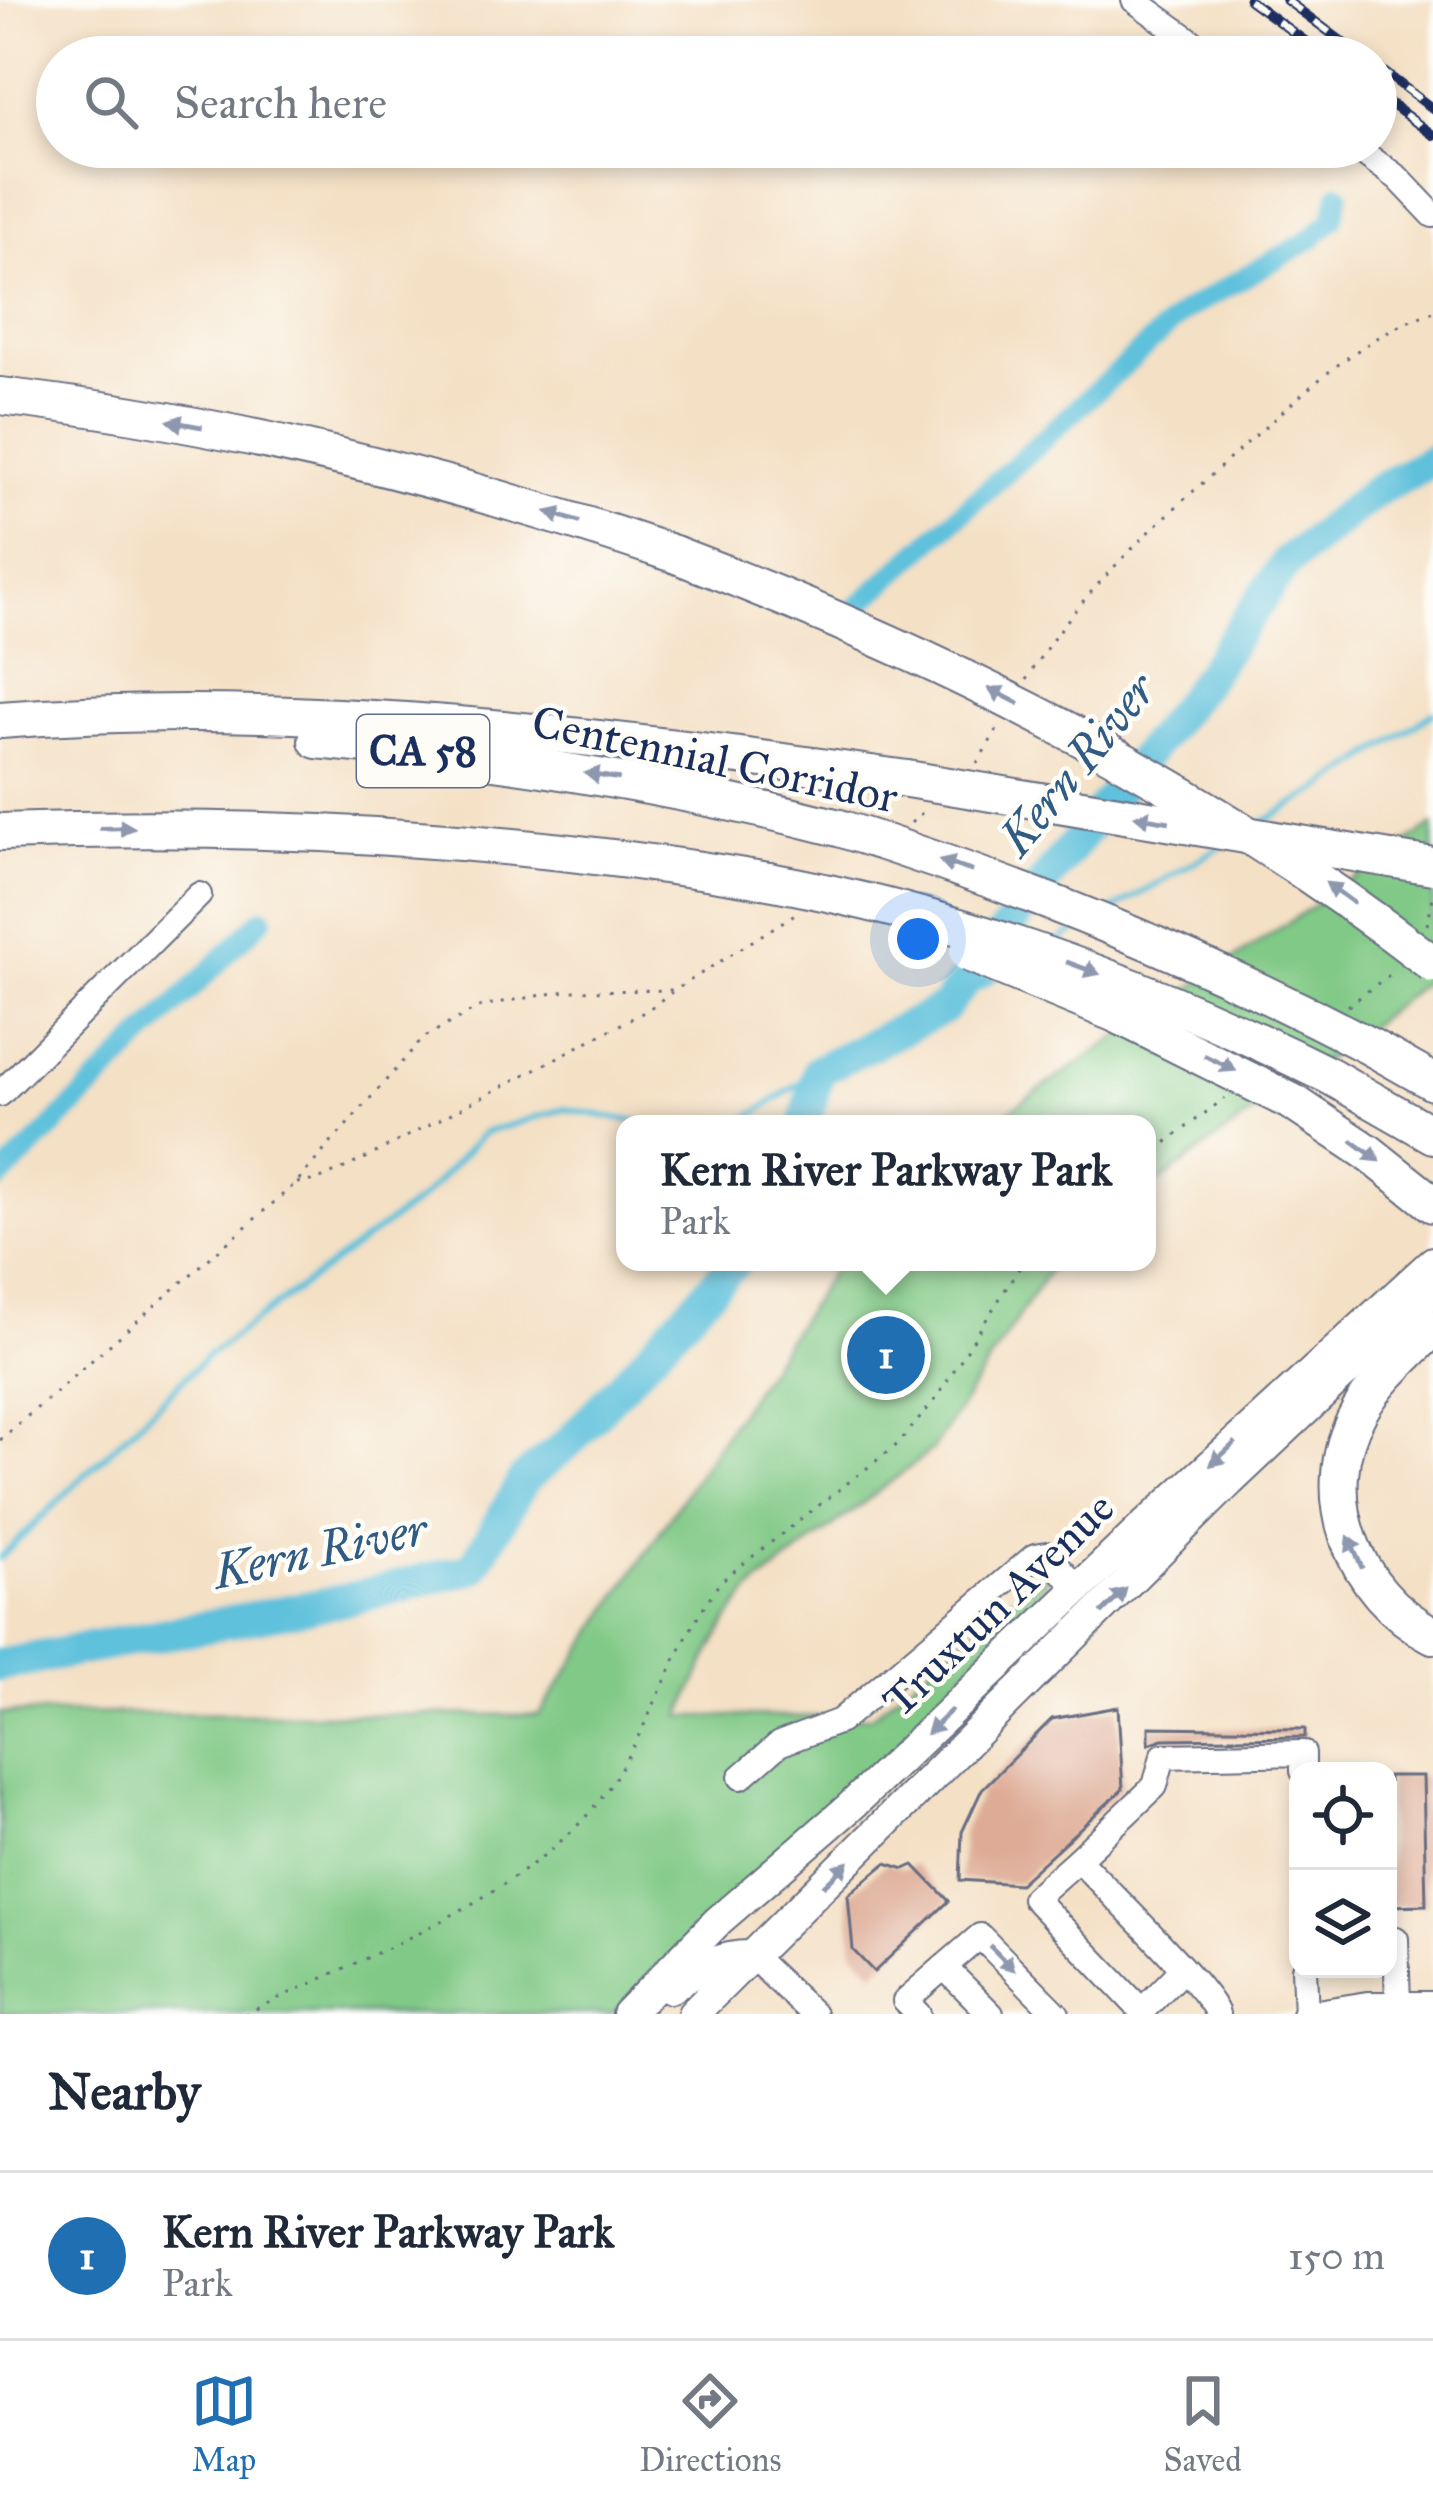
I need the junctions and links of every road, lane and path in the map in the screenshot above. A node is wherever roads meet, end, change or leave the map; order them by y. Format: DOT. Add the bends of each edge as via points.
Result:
graph roads {
  1 [pos="1134,0"];
  2 [pos="1184,36"];
  3 [pos="1384,168"];
  4 [pos="1433,215"];
  5 [pos="0,396"];
  6 [pos="0,723"];
  7 [pos="0,832"];
  8 [pos="1433,866"];
  9 [pos="764,885"];
  10 [pos="199,895"];
  11 [pos="1433,898"];
  12 [pos="1429,948"];
  13 [pos="675,990"];
  14 [pos="1433,1082"];
  15 [pos="0,1094"];
  16 [pos="1433,1136"];
  17 [pos="295,1184"];
  18 [pos="1433,1204"];
  19 [pos="1433,1262"];
  20 [pos="1017,1271"];
  21 [pos="1433,1290"];
  22 [pos="1433,1328"];
  23 [pos="1078,1589"];
  24 [pos="1433,1635"];
  25 [pos="981,1732"];
  26 [pos="1303,1762"];
  27 [pos="741,1777"];
  28 [pos="850,1807"];
  29 [pos="1078,1859"];
  30 [pos="752,1956"];
  31 [pos="944,1966"];
  32 [pos="1182,1970"];
  33 [pos="1304,1978"];
  34 [pos="1388,1978"];
  35 [pos="1433,2004"];
  36 [pos="1382,2008"];
  37 [pos="245,2014"];
  38 [pos="628,2014"];
  39 [pos="693,2014"];
  40 [pos="812,2014"];
  41 [pos="918,2014"];
  42 [pos="991,2014"];
  43 [pos="1057,2014"];
  44 [pos="1217,2014"];
  45 [pos="1305,2014"];
  1 -- 2 [label="street"];
  3 -- 4 [label="street"];
  12 -- 5 [label="highway, one-way, bridge" via="1074,732 875,635 674,554 354,458"];
  8 -- 6 [label="highway, one-way, bridge" via="907,778 600,738 174,714"];
  14 -- 6 [label="highway, Centennial Corridor / CA 58, one-way, bridge" via="1133,933 839,828 633,781 453,754"];
  7 -- 9 [label="highway, one-way" via="252,828 459,840"];
  9 -- 16 [label="highway, one-way, bridge" via="880,904 1055,957 1217,1022"];
  9 -- 18 [label="highway, one-way, bridge" via="1011,968 1192,1048 1294,1103"];
  10 -- 15 [label="street"];
  11 -- 12 [label="path"];
  13 -- 17 [label="path" via="364,1159"];
  19 -- 23 [label="main road, Truxtun Avenue, one-way"];
  20 -- 37 [label="path" via="898,1444 721,1581 604,1794 553,1847 435,1923"];
  25 -- 21 [label="main road, Truxtun Avenue, one-way"];
  24 -- 22 [label="highway, one-way" via="1385,1601 1360,1568 1340,1485 1359,1411"];
  23 -- 25 [label="main road" via="1073,1609 996,1686"];
  23 -- 27 [label="street" via="1047,1554 1036,1556 840,1721 779,1744"];
  23 -- 28 [label="main road, Truxtun Avenue, one-way"];
  30 -- 25 [label="main road, Truxtun Avenue, one-way"];
  26 -- 29 [label="street" via="1303,1754 1163,1756 1155,1786"];
  28 -- 30 [label="main road" via="763,1910"];
  28 -- 38 [label="main road, Truxtun Avenue"];
  29 -- 32 [label="street"];
  29 -- 32 [label="street" via="1034,1898 1142,2011"];
  30 -- 38 [label="main road" via="712,1961"];
  30 -- 39 [label="main road, Truxtun Avenue"];
  30 -- 40 [label="street"];
  31 -- 41 [label="street" via="905,2001"];
  31 -- 42 [label="street"];
  31 -- 43 [label="street, one-way" via="980,1936"];
  32 -- 44 [label="street"];
  33 -- 45 [label="street"];
  34 -- 36 [label="street"];
  35 -- 36 [label="street"];
  36 -- 45 [label="street"];
}
